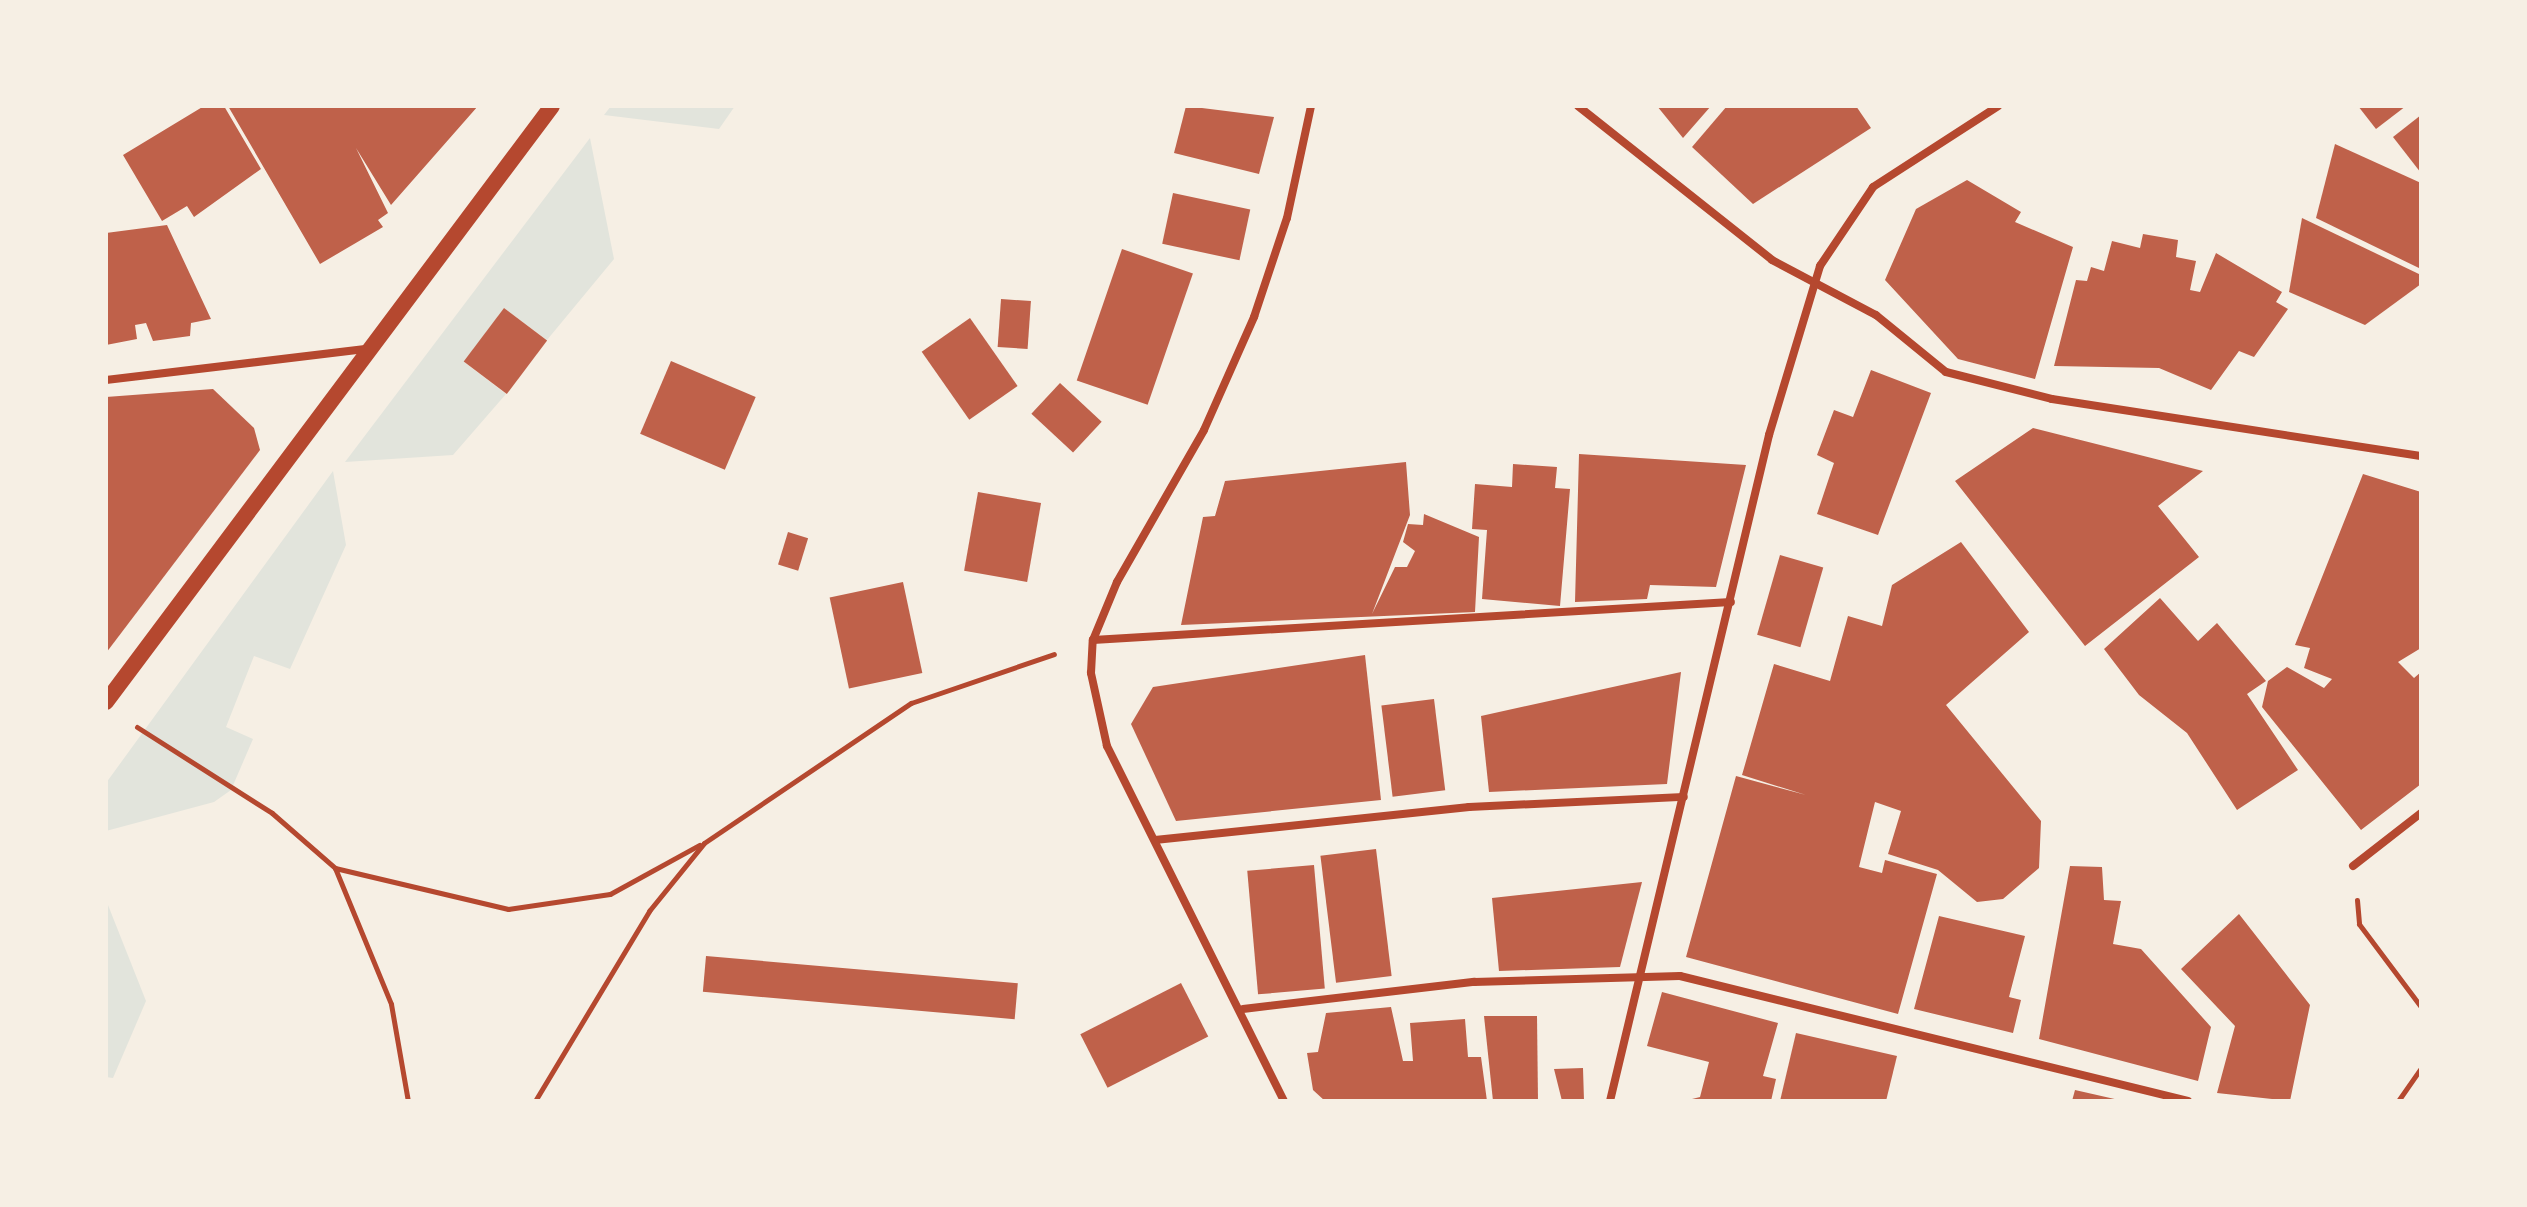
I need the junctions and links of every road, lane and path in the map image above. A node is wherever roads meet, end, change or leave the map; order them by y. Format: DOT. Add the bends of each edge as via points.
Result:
graph roads {
  1 [pos="552,106"];
  2 [pos="1311,106"];
  3 [pos="1578,106"];
  4 [pos="1998,106"];
  5 [pos="1813,285"];
  6 [pos="365,349"];
  7 [pos="106,380"];
  8 [pos="2421,456"];
  9 [pos="1731,602"];
  10 [pos="1093,640"];
  11 [pos="106,702"];
  12 [pos="129,721"];
  13 [pos="1684,797"];
  14 [pos="2421,813"];
  15 [pos="1155,840"];
  16 [pos="704,843"];
  17 [pos="2353,866"];
  18 [pos="335,868"];
  19 [pos="1645,974"];
  20 [pos="2421,1007"];
  21 [pos="1243,1009"];
  22 [pos="2421,1068"];
  23 [pos="408,1101"];
  24 [pos="535,1101"];
  25 [pos="1284,1101"];
  26 [pos="1610,1101"];
  27 [pos="2188,1101"];
  28 [pos="2398,1101"];
  1 -- 6 [label="main road"];
  2 -- 10 [label="street" via="1287,218 1254,317 1204,430 1131,555"];
  3 -- 5 [label="street"];
  4 -- 5 [label="street" via="1873,187 1843,224"];
  5 -- 8 [label="street" via="1887,322 1928,364 1972,380 2052,399"];
  5 -- 9 [label="street"];
  6 -- 7 [label="street"];
  6 -- 11 [label="main road"];
  9 -- 10 [label="street"];
  9 -- 13 [label="street"];
  10 -- 15 [label="street" via="1099,725"];
  10 -- 16 [label="path" via="911,703"];
  12 -- 18 [label="path" via="272,813"];
  13 -- 15 [label="street" via="1469,807"];
  13 -- 19 [label="street"];
  14 -- 17 [label="street"];
  15 -- 21 [label="street"];
  16 -- 18 [label="path" via="610,894 508,909"];
  16 -- 24 [label="path" via="649,911"];
  17 -- 20 [label="path" via="2359,924"];
  18 -- 23 [label="path" via="391,1004"];
  19 -- 21 [label="street" via="1474,982"];
  19 -- 26 [label="street"];
  19 -- 27 [label="street" via="1695,978"];
  21 -- 25 [label="street"];
  22 -- 28 [label="path"];
}
